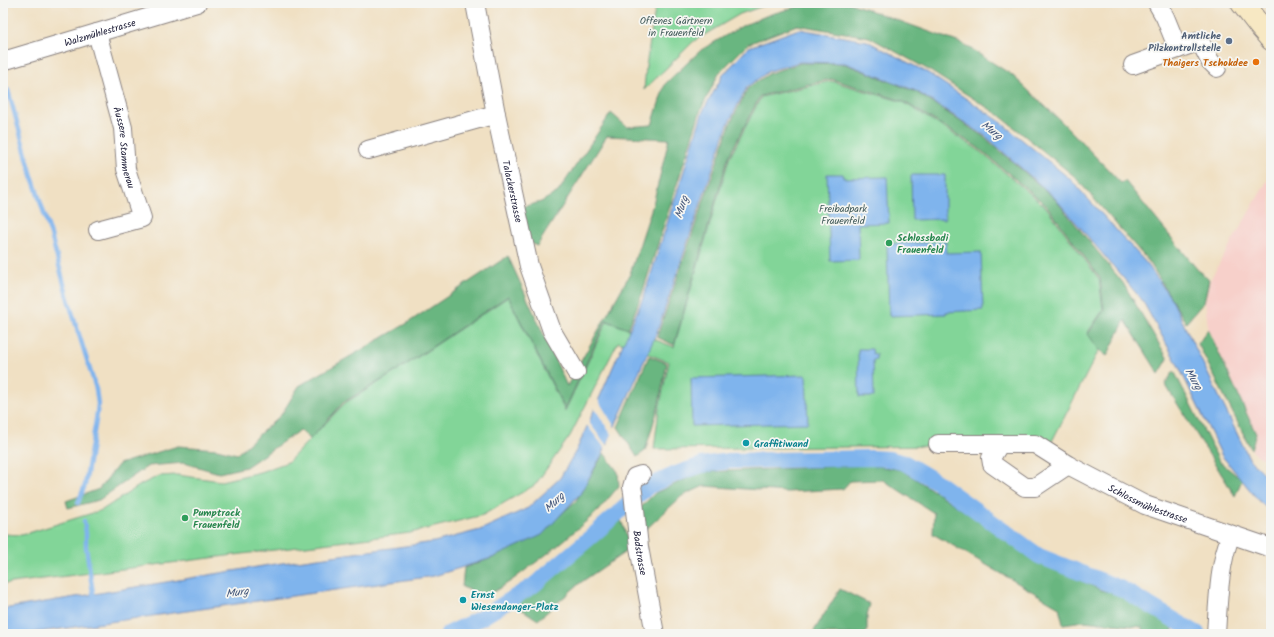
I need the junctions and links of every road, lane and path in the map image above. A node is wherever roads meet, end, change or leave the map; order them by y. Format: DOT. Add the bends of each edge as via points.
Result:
graph roads {
  1 [pos="197,3"];
  2 [pos="475,3"];
  3 [pos="1157,3"];
  4 [pos="1242,3"];
  5 [pos="97,33"];
  6 [pos="1271,39"];
  7 [pos="1178,49"];
  8 [pos="3,61"];
  9 [pos="1133,65"];
  10 [pos="1217,68"];
  11 [pos="496,114"];
  12 [pos="368,150"];
  13 [pos="98,230"];
  14 [pos="576,372"];
  15 [pos="938,444"];
  16 [pos="999,445"];
  17 [pos="1068,465"];
  18 [pos="641,475"];
  19 [pos="1231,535"];
  20 [pos="1271,548"];
  21 [pos="655,634"];
  22 [pos="1216,634"];
  1 -- 5 [label="street, Walzmühlestrasse"];
  2 -- 11 [label="street, Talackerstrasse"];
  3 -- 7 [label="street"];
  4 -- 6 [label="main road"];
  5 -- 8 [label="street, Walzmühlestrasse"];
  5 -- 13 [label="street, Äussere Stammerau" via="123,128 126,169 142,218"];
  7 -- 9 [label="street"];
  7 -- 10 [label="street" via="1200,41 1210,61"];
  11 -- 12 [label="street"];
  11 -- 14 [label="street, Talackerstrasse" via="529,266 552,331"];
  15 -- 16 [label="street, Schlossmühlestrasse"];
  16 -- 17 [label="street, Schlossmühlestrasse" via="1035,444"];
  16 -- 17 [label="street" via="991,458 992,464 1025,488 1035,487"];
  17 -- 19 [label="street, Schlossmühlestrasse" via="1145,505"];
  18 -- 21 [label="street, Badstrasse" via="635,477 632,487 639,547"];
  19 -- 20 [label="street, Schlossmühlestrasse"];
  19 -- 22 [label="street" via="1222,566"];
}
